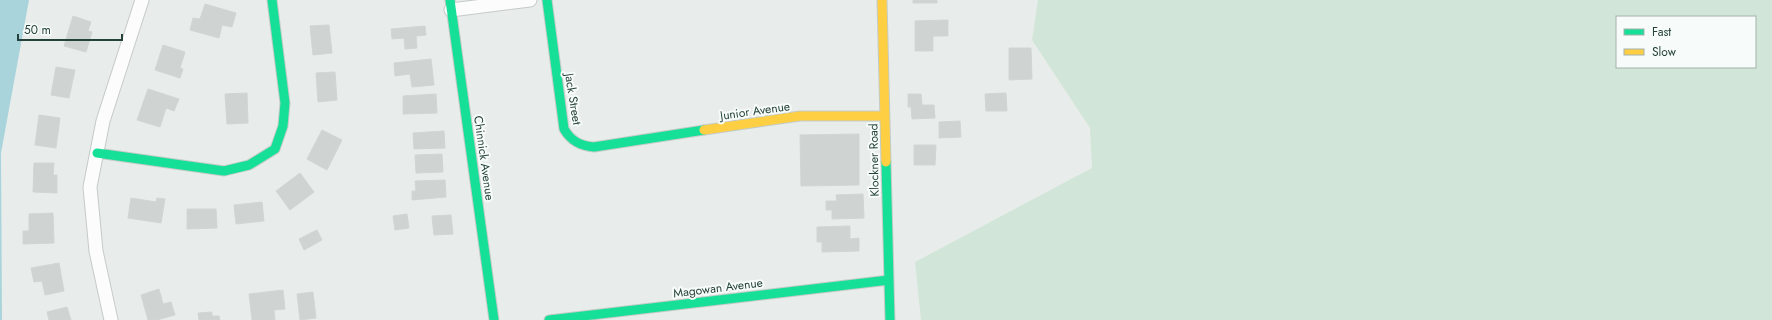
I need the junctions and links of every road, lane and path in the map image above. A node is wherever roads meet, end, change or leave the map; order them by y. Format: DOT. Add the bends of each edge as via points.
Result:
graph roads {
  1 [pos="142,0"];
  2 [pos="272,0"];
  3 [pos="530,0"];
  4 [pos="547,0"];
  5 [pos="882,0"];
  6 [pos="450,5"];
  7 [pos="885,116"];
  8 [pos="629,142"];
  9 [pos="97,154"];
  10 [pos="889,280"];
  11 [pos="110,320"];
  12 [pos="494,320"];
  13 [pos="549,320"];
  14 [pos="890,320"];
  1 -- 9 [label="street" via="103,121"];
  2 -- 9 [label="street" via="285,103 283,126 275,149 249,165 224,171"];
  3 -- 6 [label="street"];
  4 -- 8 [label="street, Jack Street" via="564,129 569,138 585,147"];
  5 -- 7 [label="street, Klockner Road"];
  6 -- 12 [label="street, Chinnick Avenue"];
  7 -- 8 [label="street, Junior Avenue" via="800,116"];
  7 -- 10 [label="street, Klockner Road"];
  9 -- 11 [label="street" via="90,187 96,251"];
  10 -- 13 [label="street, Magowan Avenue"];
  10 -- 14 [label="street, Klockner Road"];
}
